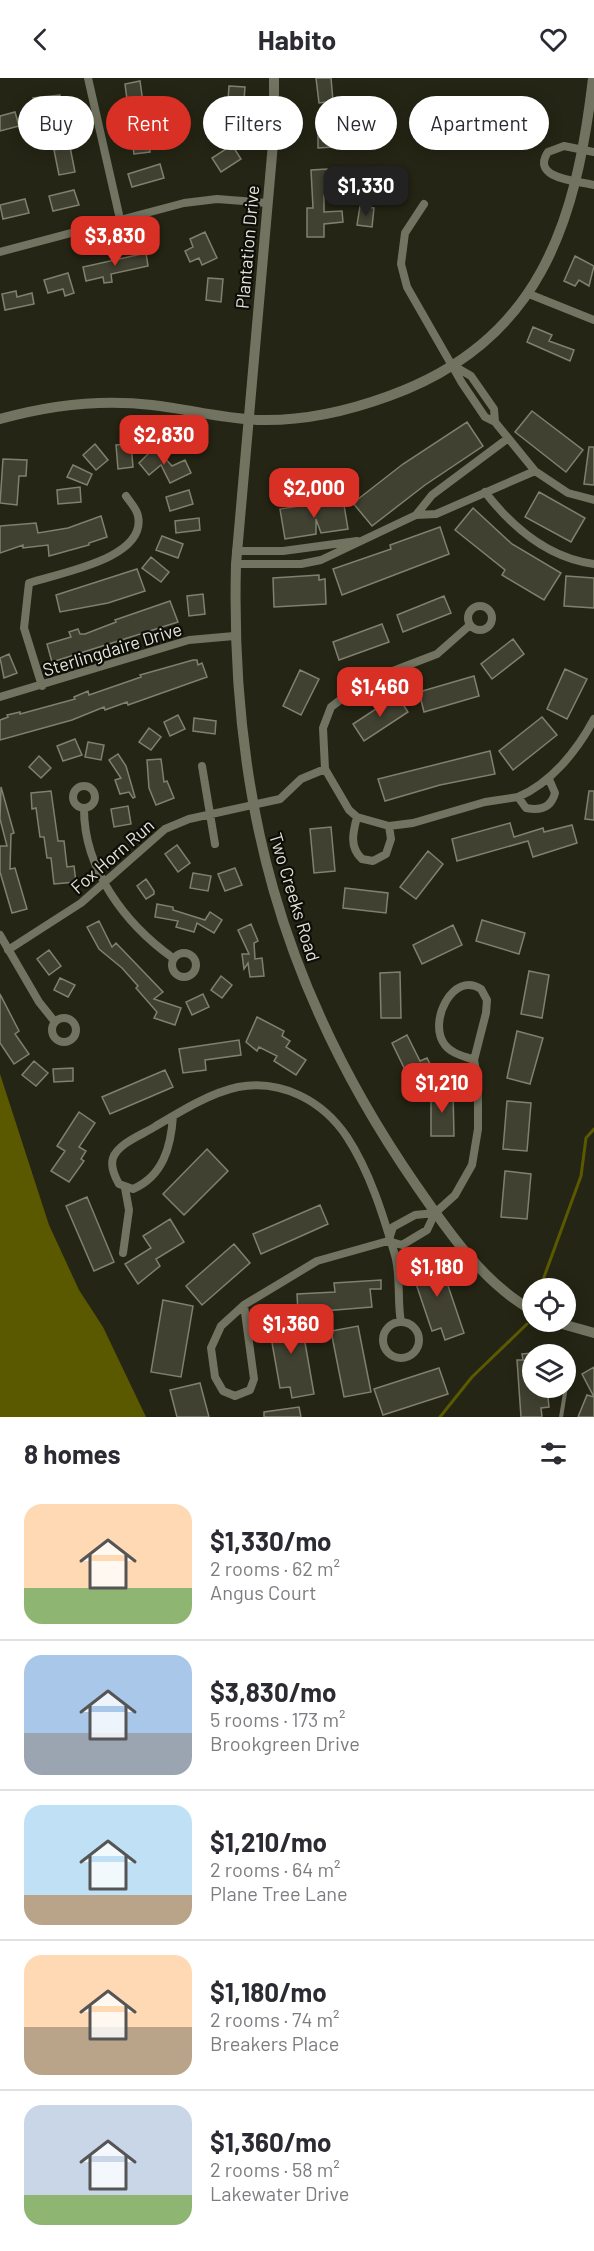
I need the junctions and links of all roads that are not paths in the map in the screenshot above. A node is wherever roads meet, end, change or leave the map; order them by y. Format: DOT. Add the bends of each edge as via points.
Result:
graph roads {
  1 [pos="88,78"];
  2 [pos="274,78"];
  3 [pos="593,78"];
  4 [pos="582,148"];
  5 [pos="594,152"];
  6 [pos="574,182"];
  7 [pos="594,185"];
  8 [pos="268,203"];
  9 [pos="424,204"];
  10 [pos="120,219"];
  11 [pos="0,252"];
  12 [pos="529,294"];
  13 [pos="594,320"];
  14 [pos="454,366"];
  15 [pos="0,419"];
  16 [pos="250,420"];
  17 [pos="495,422"];
  18 [pos="507,439"];
  19 [pos="535,471"];
  20 [pos="484,492"];
  21 [pos="126,496"];
  22 [pos="594,500"];
  23 [pos="416,515"];
  24 [pos="359,541"];
  25 [pos="236,551"];
  26 [pos="236,564"];
  27 [pos="594,564"];
  28 [pos="470,625"];
  29 [pos="234,636"];
  30 [pos="42,686"];
  31 [pos="0,697"];
  32 [pos="594,719"];
  33 [pos="202,766"];
  34 [pos="325,769"];
  35 [pos="549,779"];
  36 [pos="518,796"];
  37 [pos="252,806"];
  38 [pos="84,808"];
  39 [pos="210,814"];
  40 [pos="357,817"];
  41 [pos="389,826"];
  42 [pos="215,844"];
  43 [pos="105,885"];
  44 [pos="0,935"];
  45 [pos="8,950"];
  46 [pos="173,958"];
  47 [pos="55,1022"];
  48 [pos="474,1060"];
  49 [pos="172,1116"];
  50 [pos="125,1188"];
  51 [pos="435,1213"];
  52 [pos="388,1241"];
  53 [pos="123,1253"];
  54 [pos="522,1304"];
  55 [pos="244,1305"];
  56 [pos="402,1322"];
  57 [pos="576,1328"];
  58 [pos="594,1333"];
  59 [pos="564,1398"];
  60 [pos="561,1417"];
  1 -- 10 [label="street"];
  2 -- 8 [label="street, Plantation Drive"];
  3 -- 4 [label="street"];
  4 -- 5 [label="street"];
  4 -- 6 [label="street"];
  4 -- 6 [label="street" via="558,146 545,157 545,168 551,175"];
  6 -- 7 [label="street"];
  6 -- 12 [label="street" via="553,249"];
  8 -- 10 [label="street" via="201,201"];
  8 -- 16 [label="street, Plantation Drive"];
  9 -- 14 [label="street" via="405,233 403,275 414,301"];
  10 -- 11 [label="street"];
  12 -- 13 [label="street"];
  12 -- 14 [label="street" via="490,340"];
  14 -- 16 [label="street" via="400,392 337,412"];
  14 -- 17 [label="street" via="485,417"];
  14 -- 17 [label="street" via="471,376 494,409"];
  15 -- 16 [label="street" via="62,405 110,402"];
  16 -- 25 [label="street, Two Creeks Road"];
  17 -- 18 [label="street"];
  18 -- 19 [label="street"];
  18 -- 23 [label="street" via="432,495"];
  19 -- 20 [label="street"];
  19 -- 22 [label="street" via="568,494"];
  20 -- 23 [label="street" via="436,514"];
  20 -- 27 [label="street" via="526,534 565,558"];
  21 -- 30 [label="street" via="139,518 128,546 110,557 29,583 24,628"];
  23 -- 24 [label="street"];
  24 -- 25 [label="street"];
  24 -- 26 [label="street" via="311,563"];
  25 -- 26 [label="street, Two Creeks Road"];
  26 -- 29 [label="street, Two Creeks Road"];
  28 -- 34 [label="street" via="437,654 364,682 331,707 323,728"];
  29 -- 30 [label="street, Sterlingdaire Drive" via="189,640"];
  29 -- 37 [label="street, Two Creeks Road" via="238,706"];
  30 -- 31 [label="street, Sterlingdaire Drive"];
  32 -- 35 [label="street"];
  33 -- 39 [label="street"];
  34 -- 37 [label="street, Fox Horn Run" via="301,779 280,799"];
  34 -- 40 [label="street" via="341,799"];
  35 -- 36 [label="street"];
  35 -- 36 [label="street" via="555,793 540,810 526,808"];
  36 -- 41 [label="street"];
  37 -- 39 [label="street, Fox Horn Run"];
  37 -- 51 [label="street, Two Creeks Road" via="277,908 329,1038 390,1147"];
  38 -- 43 [label="street" via="86,845"];
  39 -- 42 [label="street"];
  39 -- 43 [label="street, Fox Horn Run" via="165,829"];
  40 -- 41 [label="street"];
  40 -- 41 [label="street" via="352,845 362,859 373,861 386,854 391,839"];
  43 -- 45 [label="street, Fox Horn Run"];
  43 -- 46 [label="street" via="143,933"];
  44 -- 45 [label="street"];
  45 -- 47 [label="street" via="44,1011"];
  48 -- 48 [label="street" via="487,1000 481,989 469,984 442,1006 440,1026 445,1045"];
  48 -- 51 [label="street" via="478,1081 477,1147 463,1184"];
  49 -- 50 [label="street" via="172,1141 161,1165 139,1186"];
  49 -- 50 [label="street" via="117,1151 113,1158 114,1174"];
  49 -- 52 [label="street" via="237,1087 277,1088 308,1098 334,1121 358,1155"];
  50 -- 53 [label="street" via="129,1210"];
  51 -- 52 [label="street" via="415,1215 393,1227"];
  51 -- 52 [label="street" via="427,1230 402,1245"];
  51 -- 54 [label="street, Two Creeks Road" via="486,1273"];
  52 -- 55 [label="street" via="317,1261"];
  52 -- 56 [label="street" via="395,1256"];
  55 -- 55 [label="street" via="221,1326 211,1348 215,1377 223,1391 239,1396 250,1390 254,1379"];
  56 -- 56 [label="street" via="389,1327 383,1336 384,1348 399,1358 410,1356 419,1343 414,1329"];
  57 -- 58 [label="street"];
  59 -- 60 [label="lane"];
}
